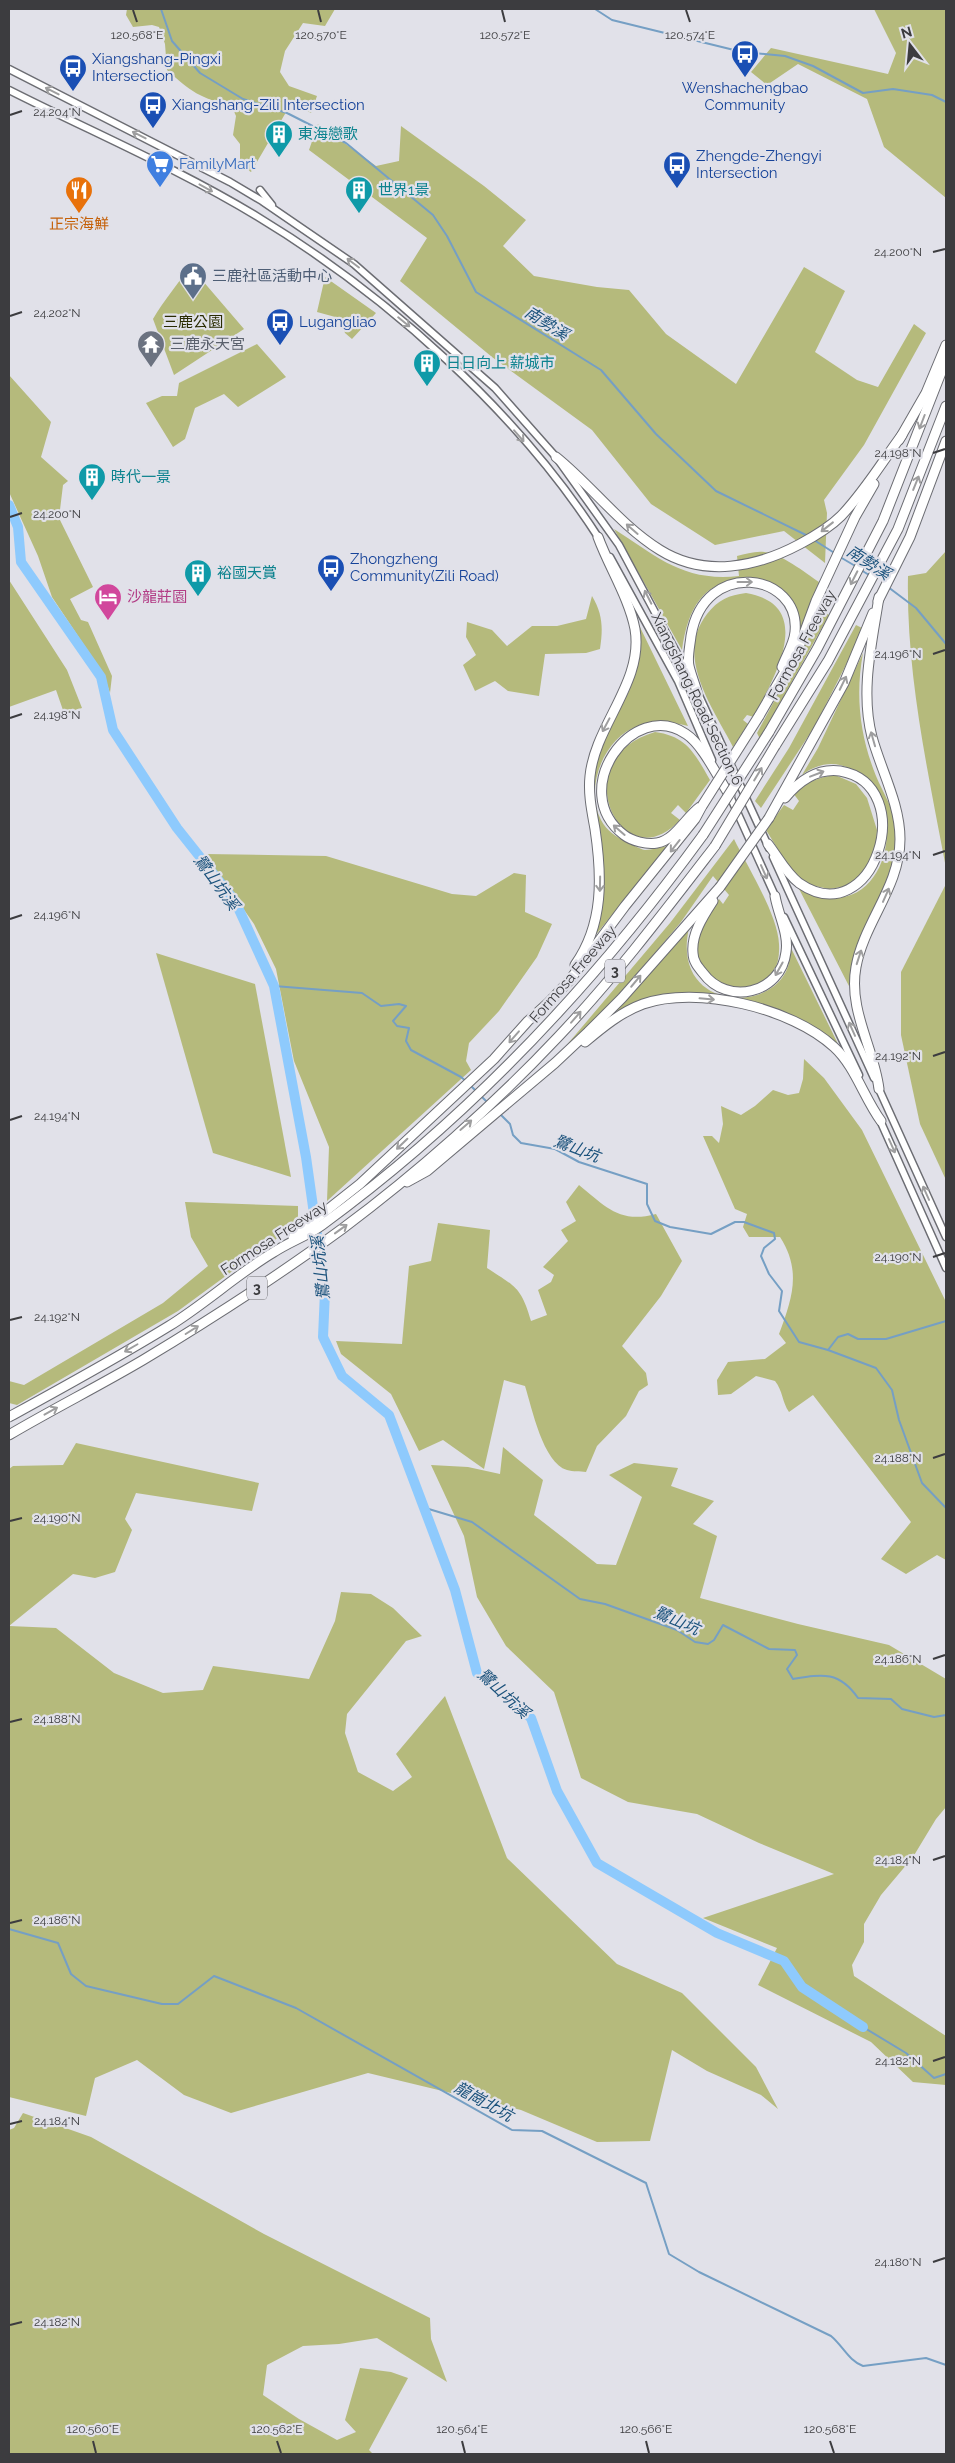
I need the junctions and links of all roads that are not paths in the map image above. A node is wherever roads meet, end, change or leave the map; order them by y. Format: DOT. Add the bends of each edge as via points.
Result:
graph roads {
  1 [pos="9,69"];
  2 [pos="9,90"];
  3 [pos="260,190"];
  4 [pos="273,208"];
  5 [pos="946,345"];
  6 [pos="946,360"];
  7 [pos="946,406"];
  8 [pos="902,435"];
  9 [pos="946,441"];
  10 [pos="556,457"];
  11 [pos="598,537"];
  12 [pos="879,597"];
  13 [pos="775,689"];
  14 [pos="697,692"];
  15 [pos="730,796"];
  16 [pos="702,806"];
  17 [pos="769,818"];
  18 [pos="768,844"];
  19 [pos="720,887"];
  20 [pos="775,896"];
  21 [pos="549,1002"];
  22 [pos="554,1063"];
  23 [pos="879,1089"];
  24 [pos="880,1121"];
  25 [pos="389,1192"];
  26 [pos="946,1237"];
  27 [pos="273,1252"];
  28 [pos="946,1268"];
  29 [pos="9,1417"];
  30 [pos="9,1435"];
  4 -- 1 [label="main road, Xiangshang Road Section 6, one-way" via="230,182"];
  2 -- 11 [label="main road, Xiangshang Road Section 6, one-way" via="258,216 373,296 489,401 560,483"];
  3 -- 4 [label="main road"];
  10 -- 4 [label="main road, Xiangshang Road Section 6, one-way" via="496,388 390,294 354,264"];
  5 -- 8 [label="highway" via="926,392"];
  6 -- 27 [label="highway, Formosa Freeway / 3, one-way, bridge" via="883,521 841,604 769,732 704,835 664,889 562,1011 497,1079 320,1227"];
  25 -- 7 [label="highway, Formosa Freeway / 3, one-way, bridge" via="505,1089 559,1036 639,944 715,846 828,662 898,529"];
  8 -- 10 [label="highway, one-way" via="862,492 839,518 820,533 781,554 738,566 697,565 661,551 626,524"];
  8 -- 13 [label="highway" via="855,517 816,601 799,647"];
  9 -- 12 [label="highway" via="910,537"];
  14 -- 10 [label="main road, Xiangshang Road Section 6, one-way" via="619,545"];
  11 -- 15 [label="main road, Xiangshang Road Section 6" via="678,680"];
  11 -- 21 [label="highway, one-way" via="635,630 634,660 620,699 595,748 590,778 590,801 600,861 596,920 578,962"];
  17 -- 12 [label="highway, one-way" via="839,691"];
  23 -- 12 [label="highway, one-way" via="873,1057 855,1000 854,984 860,953 895,873 900,840 897,812 868,717 870,649"];
  14 -- 13 [label="highway, one-way" via="689,666 697,615 710,596 722,587 740,581 756,582 770,588 784,598 793,614 794,639"];
  13 -- 16 [label="highway, bridge"];
  14 -- 18 [label="main road, Xiangshang Road Section 6"];
  16 -- 15 [label="highway, one-way" via="669,838 656,844 628,838 612,824 602,805 605,770 616,748 646,728 660,726 686,733"];
  15 -- 20 [label="main road, Xiangshang Road Section 6, one-way"];
  16 -- 21 [label="highway, one-way" via="695,820"];
  17 -- 18 [label="highway, one-way" via="800,782 824,771 838,771 857,777 868,785 880,808 882,831 879,852 867,875 852,887 833,892 815,890 800,883"];
  17 -- 19 [label="highway, bridge"];
  23 -- 18 [label="main road, Xiangshang Road Section 6, one-way"];
  20 -- 19 [label="highway, one-way" via="786,937 782,965 776,976 758,989 731,992 710,982 693,954 701,921"];
  22 -- 19 [label="highway, one-way" via="622,998"];
  20 -- 24 [label="main road, Xiangshang Road Section 6"];
  21 -- 27 [label="highway, one-way" via="494,1059 360,1184"];
  22 -- 24 [label="highway, one-way" via="572,1053 617,1017 645,1004 676,998 733,1002 791,1021 811,1030 834,1047 849,1064"];
  22 -- 25 [label="highway" via="427,1170"];
  26 -- 23 [label="main road, Xiangshang Road Section 6, one-way"];
  24 -- 28 [label="main road, Xiangshang Road Section 6, one-way"];
  30 -- 25 [label="highway, Formosa Freeway / 3, one-way" via="230,1307"];
  27 -- 29 [label="highway, Formosa Freeway / 3, one-way" via="171,1325"];
}
